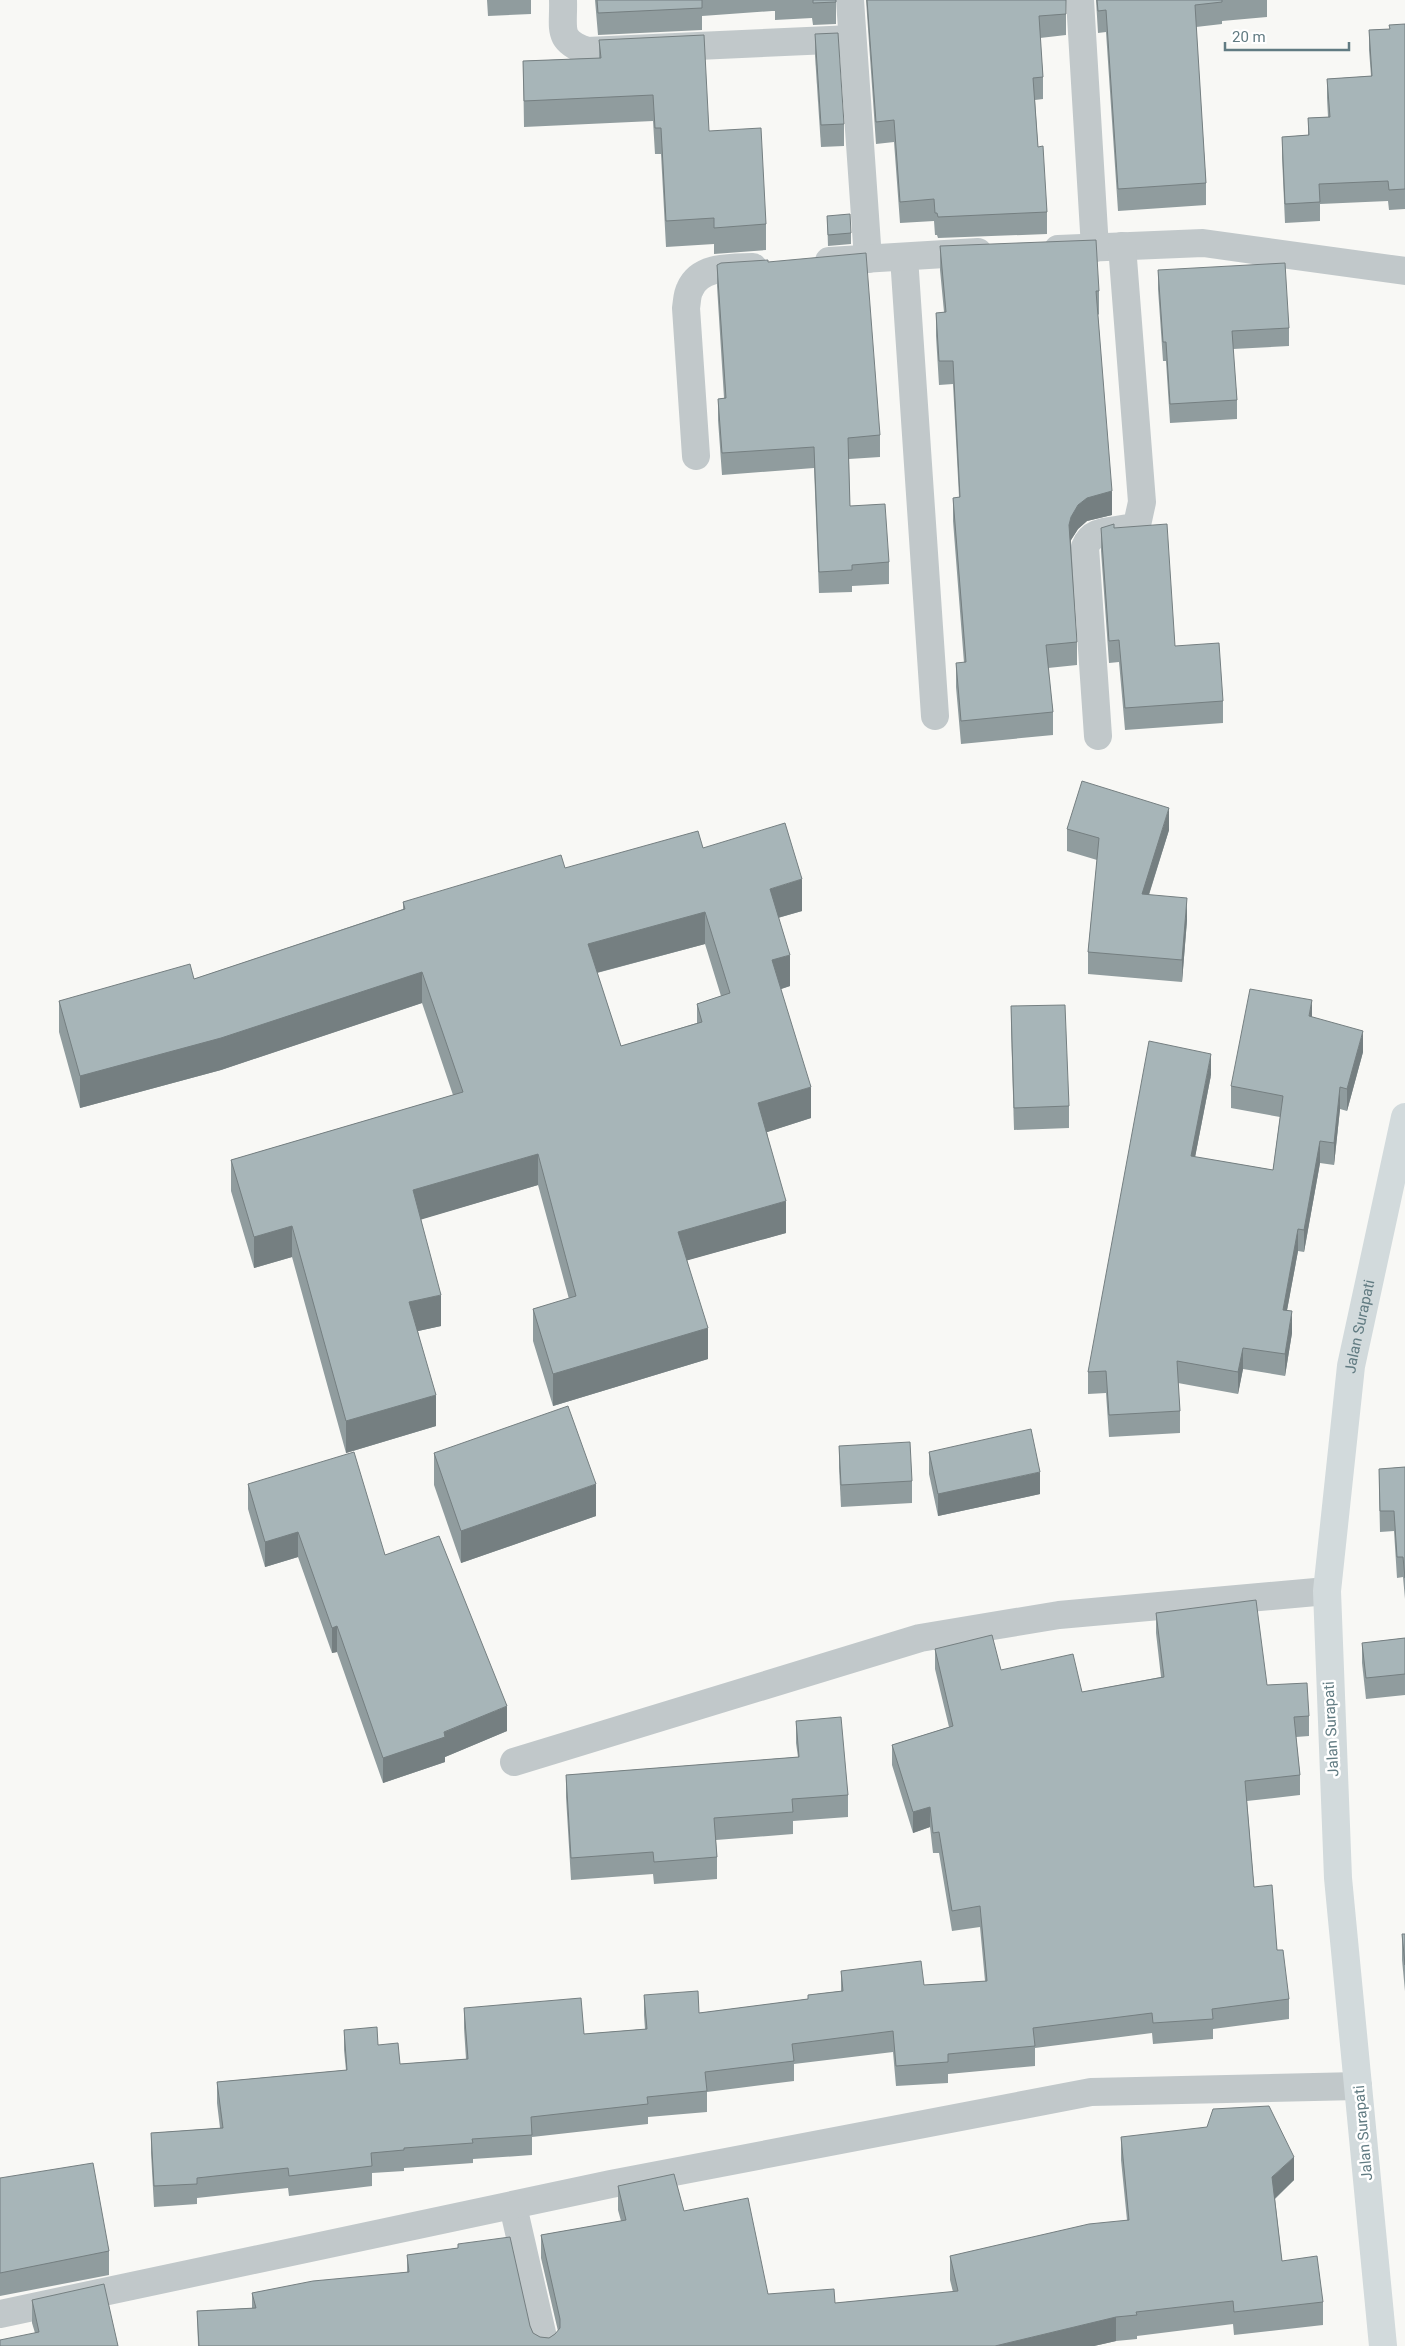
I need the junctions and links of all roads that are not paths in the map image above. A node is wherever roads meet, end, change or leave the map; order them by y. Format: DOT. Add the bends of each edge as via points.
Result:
graph roads {
  1 [pos="563,0"];
  2 [pos="850,0"];
  3 [pos="1080,0"];
  4 [pos="852,39"];
  5 [pos="1122,246"];
  6 [pos="1095,248"];
  7 [pos="1028,250"];
  8 [pos="1000,251"];
  9 [pos="904,257"];
  10 [pos="868,259"];
  11 [pos="802,263"];
  12 [pos="774,265"];
  13 [pos="1405,270"];
  14 [pos="696,456"];
  15 [pos="935,716"];
  16 [pos="1098,736"];
  17 [pos="1405,1117"];
  18 [pos="1326,1591"];
  19 [pos="514,1762"];
  20 [pos="1358,2086"];
  21 [pos="513,2206"];
  22 [pos="0,2314"];
  23 [pos="545,2346"];
  24 [pos="1383,2346"];
  1 -- 4 [label="street" via="564,37 571,46 587,51"];
  2 -- 4 [label="street"];
  3 -- 6 [label="street"];
  4 -- 10 [label="street"];
  5 -- 6 [label="street"];
  5 -- 13 [label="street" via="1203,243"];
  5 -- 16 [label="street" via="1142,502 1138,525 1128,530 1094,534 1085,546"];
  6 -- 7 [label="street"];
  8 -- 9 [label="street"];
  9 -- 10 [label="street"];
  9 -- 15 [label="street"];
  10 -- 11 [label="street"];
  12 -- 14 [label="street" via="717,269 701,275 690,288 686,308"];
  17 -- 18 [label="street, Jalan Surapati" via="1351,1366"];
  18 -- 19 [label="street" via="1059,1615 920,1638"];
  18 -- 20 [label="street, Jalan Surapati" via="1338,1878"];
  20 -- 21 [label="street" via="1091,2092 611,2184"];
  20 -- 24 [label="street, Jalan Surapati"];
  21 -- 22 [label="street"];
  21 -- 23 [label="street"];
}
